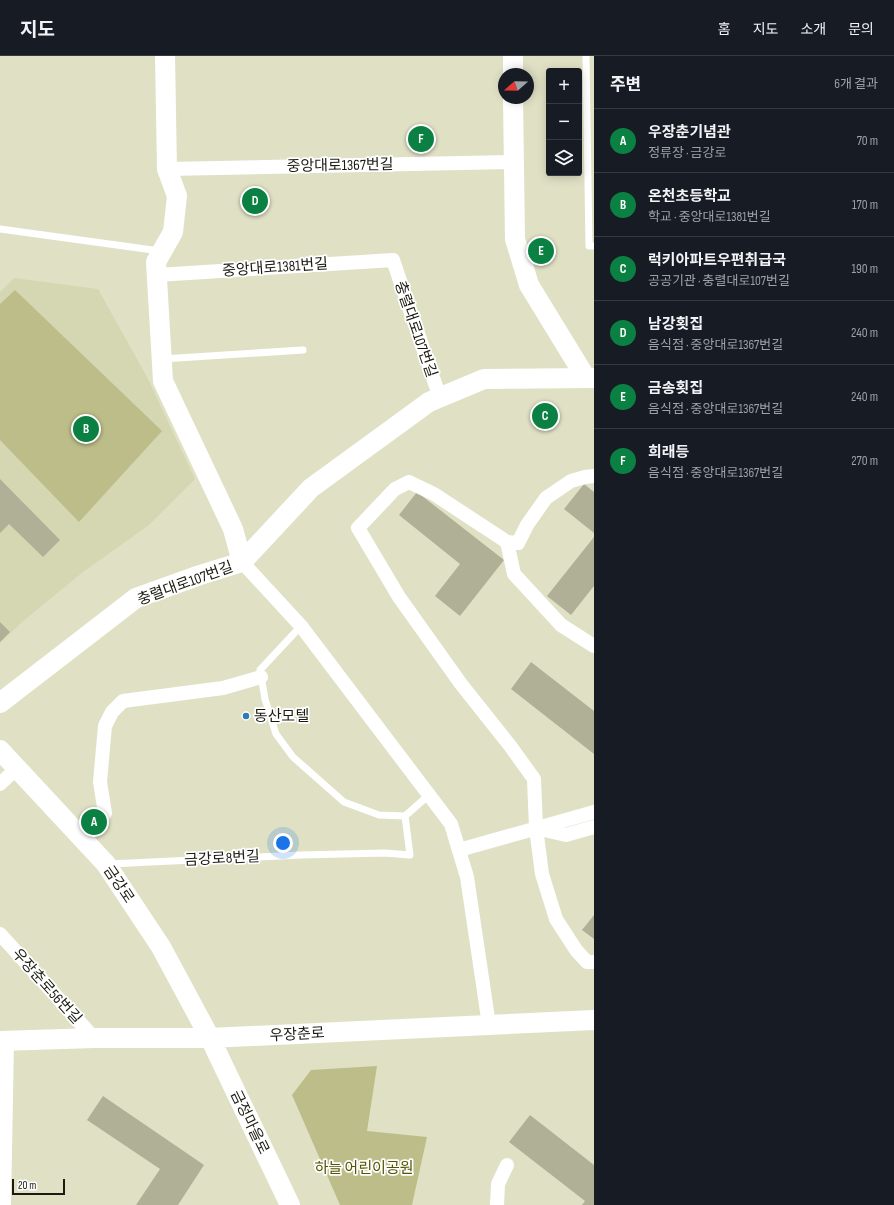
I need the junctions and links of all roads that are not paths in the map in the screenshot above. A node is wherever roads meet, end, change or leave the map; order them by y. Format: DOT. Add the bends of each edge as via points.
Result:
graph roads {
  1 [pos="165,56"];
  2 [pos="513,56"];
  3 [pos="586,56"];
  4 [pos="513,68"];
  5 [pos="513,104"];
  6 [pos="514,162"];
  7 [pos="167,169"];
  8 [pos="0,229"];
  9 [pos="594,246"];
  10 [pos="162,252"];
  11 [pos="393,260"];
  12 [pos="157,275"];
  13 [pos="303,350"];
  14 [pos="162,360"];
  15 [pos="590,378"];
  16 [pos="440,398"];
  17 [pos="594,476"];
  18 [pos="507,542"];
  19 [pos="242,562"];
  20 [pos="301,626"];
  21 [pos="594,646"];
  22 [pos="261,677"];
  23 [pos="0,703"];
  24 [pos="0,750"];
  25 [pos="17,768"];
  26 [pos="0,784"];
  27 [pos="429,795"];
  28 [pos="594,812"];
  29 [pos="405,816"];
  30 [pos="594,827"];
  31 [pos="536,828"];
  32 [pos="82,838"];
  33 [pos="459,850"];
  34 [pos="106,864"];
  35 [pos="0,934"];
  36 [pos="594,962"];
  37 [pos="594,1020"];
  38 [pos="489,1025"];
  39 [pos="94,1038"];
  40 [pos="210,1038"];
  41 [pos="4,1040"];
  42 [pos="507,1164"];
  43 [pos="4,1205"];
  44 [pos="290,1205"];
  45 [pos="497,1205"];
  1 -- 7 [label="street"];
  2 -- 4 [label="street"];
  3 -- 9 [label="lane" via="589,246"];
  5 -- 6 [label="street"];
  6 -- 7 [label="street, 중앙대로1367번길"];
  6 -- 15 [label="street" via="515,239 529,285"];
  7 -- 10 [label="street" via="177,196 173,232"];
  8 -- 10 [label="lane"];
  10 -- 12 [label="street" via="156,262"];
  11 -- 12 [label="street, 중앙대로1381번길"];
  11 -- 16 [label="street, 충렬대로107번길"];
  12 -- 14 [label="street"];
  13 -- 14 [label="lane"];
  14 -- 19 [label="street" via="163,381 233,529"];
  15 -- 16 [label="street, 충렬대로107번길" via="484,380"];
  16 -- 19 [label="street, 충렬대로107번길" via="430,402 311,488"];
  17 -- 18 [label="street" via="571,481 546,498 518,543"];
  18 -- 21 [label="street" via="514,574 560,625"];
  18 -- 31 [label="street" via="434,494 408,482 394,489 358,528 399,598 534,779"];
  19 -- 20 [label="street"];
  19 -- 23 [label="street, 충렬대로107번길" via="136,598"];
  20 -- 22 [label="lane" via="260,670"];
  20 -- 27 [label="street"];
  22 -- 29 [label="lane" via="276,734 293,757 344,802 379,815"];
  22 -- 32 [label="street" via="223,688 123,701 112,712 105,726 100,782 105,813 99,823"];
  24 -- 25 [label="street, 금강로"];
  25 -- 26 [label="street"];
  25 -- 32 [label="street, 금강로"];
  27 -- 29 [label="lane"];
  27 -- 33 [label="street" via="451,824"];
  28 -- 31 [label="street"];
  29 -- 34 [label="lane, 금강로8번길" via="410,854 300,855"];
  30 -- 31 [label="street" via="566,835"];
  31 -- 33 [label="street"];
  31 -- 36 [label="street" via="542,874 556,919 576,950 587,962"];
  32 -- 34 [label="street, 금강로"];
  33 -- 38 [label="street" via="467,877"];
  34 -- 40 [label="street, 금강로" via="161,947"];
  35 -- 39 [label="street, 우장춘로56번길"];
  37 -- 38 [label="street, 우장춘로"];
  38 -- 40 [label="street, 우장춘로"];
  39 -- 40 [label="street, 우장춘로"];
  39 -- 41 [label="street, 우장춘로"];
  40 -- 44 [label="street, 금정마을로"];
  41 -- 43 [label="street"];
  42 -- 45 [label="street" via="498,1184"];
}
